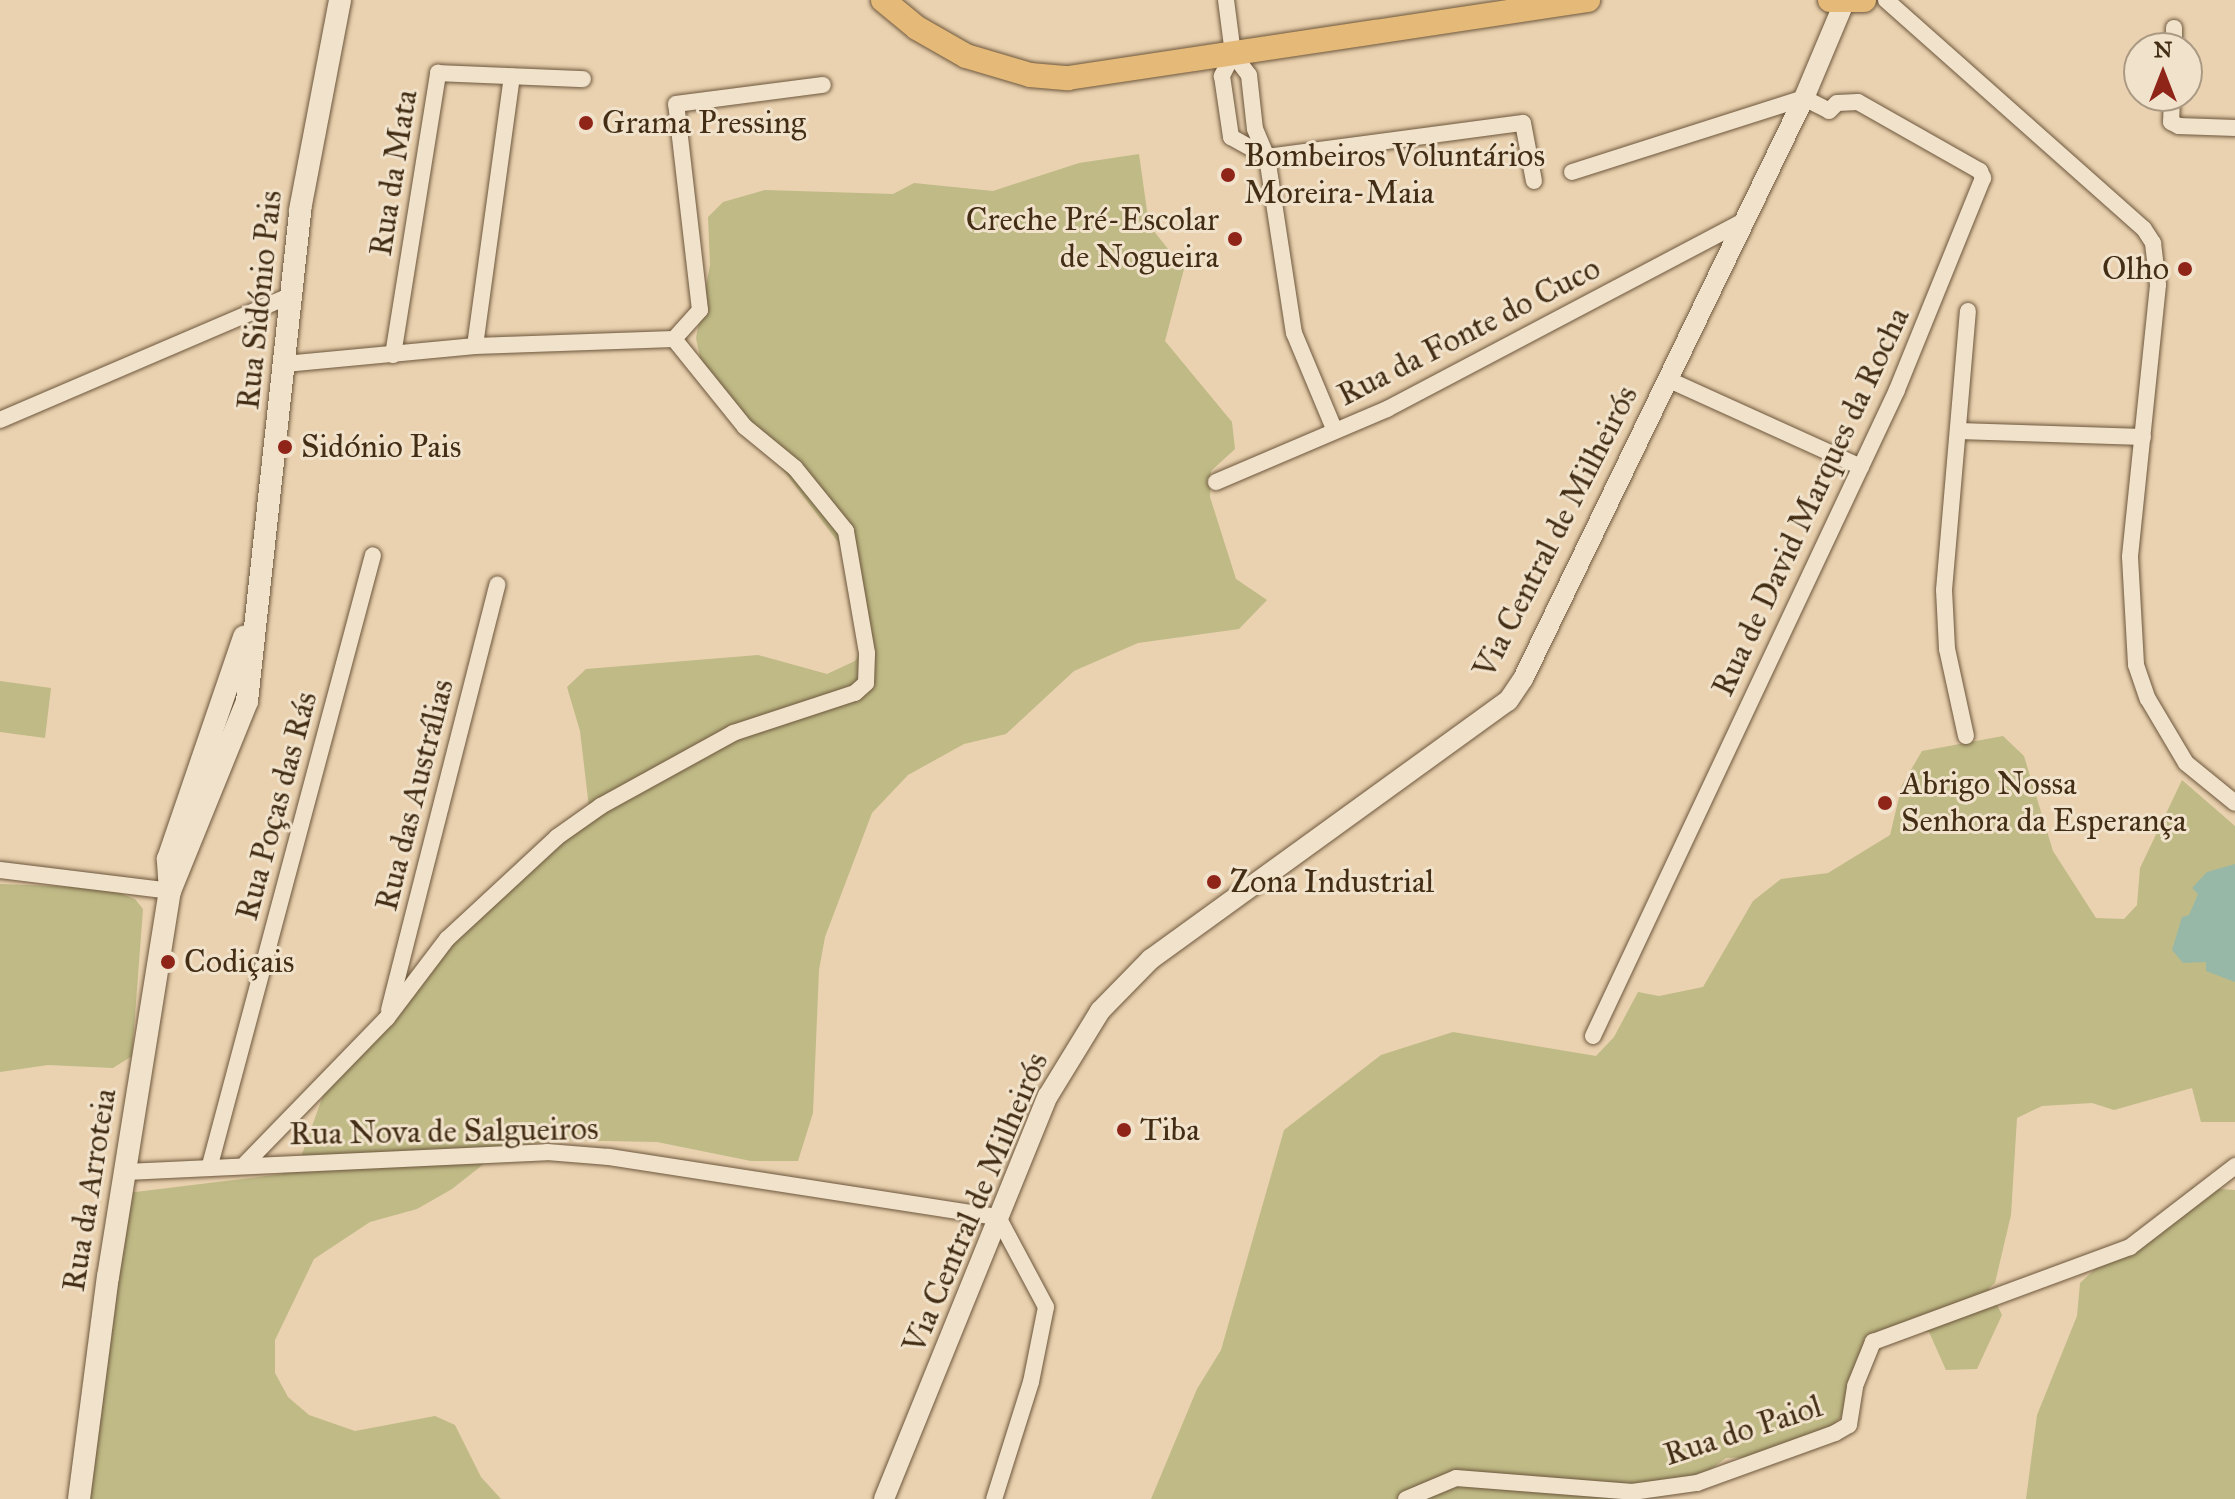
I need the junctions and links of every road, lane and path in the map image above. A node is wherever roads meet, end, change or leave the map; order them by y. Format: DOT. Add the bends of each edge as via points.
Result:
graph roads {
  1 [pos="340,0"];
  2 [pos="883,0"];
  3 [pos="1226,0"];
  4 [pos="1588,0"];
  5 [pos="1886,0"];
  6 [pos="1846,1"];
  7 [pos="2174,28"];
  8 [pos="2174,32"];
  9 [pos="1233,54"];
  10 [pos="512,77"];
  11 [pos="583,79"];
  12 [pos="823,85"];
  13 [pos="1804,98"];
  14 [pos="2171,112"];
  15 [pos="2235,128"];
  16 [pos="1267,157"];
  17 [pos="1572,172"];
  18 [pos="1534,181"];
  19 [pos="1743,221"];
  20 [pos="290,296"];
  21 [pos="1968,311"];
  22 [pos="674,339"];
  23 [pos="475,346"];
  24 [pos="393,355"];
  25 [pos="285,364"];
  26 [pos="1667,379"];
  27 [pos="0,420"];
  28 [pos="1335,431"];
  29 [pos="1959,431"];
  30 [pos="2143,437"];
  31 [pos="1861,467"];
  32 [pos="1216,482"];
  33 [pos="373,555"];
  34 [pos="497,585"];
  35 [pos="254,609"];
  36 [pos="1966,736"];
  37 [pos="2235,803"];
  38 [pos="0,870"];
  39 [pos="170,891"];
  40 [pos="387,1018"];
  41 [pos="1593,1036"];
  42 [pos="246,1163"];
  43 [pos="210,1165"];
  44 [pos="2235,1166"];
  45 [pos="126,1172"];
  46 [pos="998,1217"];
  47 [pos="79,1499"];
  48 [pos="884,1499"];
  49 [pos="994,1499"];
  50 [pos="1406,1499"];
  1 -- 20 [label="main road, Rua Sidónio Pais" via="300,210"];
  2 -- 9 [label="main road" via="917,28 966,56 1049,78"];
  3 -- 9 [label="street"];
  4 -- 9 [label="main road"];
  5 -- 30 [label="street" via="2144,229 2153,243 2158,285"];
  6 -- 13 [label="street, Via Central de Milheirós"];
  7 -- 8 [label="street"];
  9 -- 16 [label="street" via="1249,75 1255,129"];
  9 -- 16 [label="street" via="1222,76 1231,137"];
  10 -- 11 [label="street, Rua da Mata"];
  10 -- 23 [label="street"];
  10 -- 24 [label="street, Rua da Mata" via="438,73"];
  12 -- 22 [label="street" via="676,104 700,310"];
  13 -- 17 [label="street"];
  13 -- 19 [label="street, Via Central de Milheirós"];
  13 -- 31 [label="street, Rua de David Marques da Rocha" via="1829,111 1837,103 1858,102 1980,171 1983,178"];
  14 -- 15 [label="street" via="2171,122"];
  16 -- 18 [label="street" via="1523,123"];
  16 -- 28 [label="street" via="1294,333"];
  19 -- 26 [label="street, Via Central de Milheirós"];
  19 -- 28 [label="street, Rua da Fonte do Cuco" via="1387,409"];
  20 -- 25 [label="main road, Rua Sidónio Pais"];
  20 -- 27 [label="street"];
  21 -- 29 [label="street"];
  22 -- 23 [label="street"];
  22 -- 40 [label="street" via="745,427 795,468 846,531 867,653 866,683 855,693 733,733 568,829 447,939"];
  23 -- 24 [label="street"];
  24 -- 25 [label="street"];
  25 -- 35 [label="main road, Rua Sidónio Pais"];
  26 -- 31 [label="street"];
  26 -- 46 [label="street, Via Central de Milheirós" via="1508,701 1151,959 1100,1011 1074,1049"];
  28 -- 32 [label="street, Rua da Fonte do Cuco"];
  29 -- 30 [label="street"];
  29 -- 36 [label="street" via="1944,590 1947,649"];
  30 -- 37 [label="street" via="2130,557 2136,665 2148,699 2186,763"];
  31 -- 41 [label="street, Rua de David Marques da Rocha"];
  33 -- 43 [label="street, Rua Poças das Rás"];
  34 -- 40 [label="street, Rua das Austrálias"];
  35 -- 39 [label="main road, Rua da Arroteia" via="181,807 168,859"];
  38 -- 39 [label="street"];
  39 -- 45 [label="main road, Rua da Arroteia"];
  40 -- 42 [label="street"];
  42 -- 43 [label="street, Rua Nova de Salgueiros"];
  42 -- 46 [label="street, Rua Nova de Salgueiros" via="578,1154"];
  43 -- 45 [label="street, Rua Nova de Salgueiros"];
  44 -- 50 [label="street, Rua do Paiol" via="2130,1247 1873,1342 1855,1386 1849,1425 1835,1433 1697,1483 1632,1492 1456,1478"];
  45 -- 47 [label="main road, Rua da Arroteia"];
  46 -- 48 [label="street, Via Central de Milheirós"];
  46 -- 49 [label="street" via="1046,1307 1031,1382"];
}
